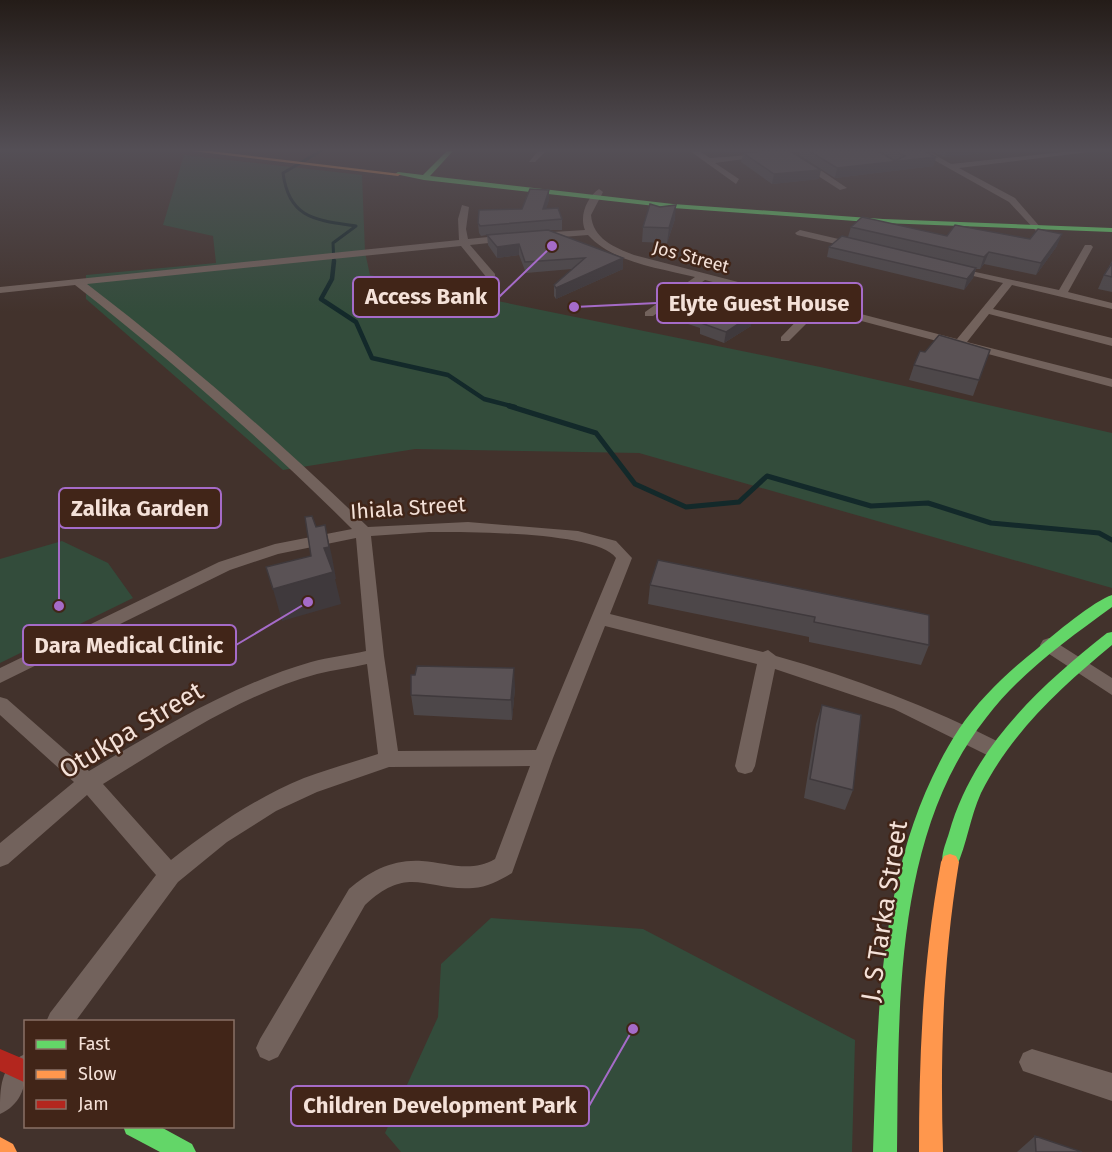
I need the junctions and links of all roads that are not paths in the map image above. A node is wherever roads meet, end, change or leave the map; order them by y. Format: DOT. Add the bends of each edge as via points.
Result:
graph roads {
  1 [pos="590,205"];
  2 [pos="740,205"];
  3 [pos="1016,205"];
  4 [pos="465,207"];
  5 [pos="1112,223"];
  6 [pos="1032,224"];
  7 [pos="1112,230"];
  8 [pos="590,232"];
  9 [pos="800,233"];
  10 [pos="463,242"];
  11 [pos="1088,247"];
  12 [pos="869,249"];
  13 [pos="939,265"];
  14 [pos="491,276"];
  15 [pos="702,277"];
  16 [pos="77,282"];
  17 [pos="1009,282"];
  18 [pos="0,290"];
  19 [pos="1062,294"];
  20 [pos="1112,306"];
  21 [pos="817,307"];
  22 [pos="986,310"];
  23 [pos="649,314"];
  24 [pos="785,339"];
  25 [pos="1112,342"];
  26 [pos="958,345"];
  27 [pos="1112,383"];
  28 [pos="363,531"];
  29 [pos="1108,603"];
  30 [pos="599,618"];
  31 [pos="1112,637"];
  32 [pos="1049,645"];
  33 [pos="375,656"];
  34 [pos="768,657"];
  35 [pos="1077,664"];
  36 [pos="0,676"];
  37 [pos="1112,688"];
  38 [pos="0,704"];
  39 [pos="966,733"];
  40 [pos="996,750"];
  41 [pos="543,758"];
  42 [pos="389,759"];
  43 [pos="745,766"];
  44 [pos="88,782"];
  45 [pos="0,857"];
  46 [pos="170,875"];
  47 [pos="61,1020"];
  48 [pos="268,1048"];
  49 [pos="1032,1062"];
  50 [pos="18,1067"];
  51 [pos="1112,1088"];
  52 [pos="0,1100"];
  53 [pos="138,1128"];
  54 [pos="0,1149"];
  55 [pos="5,1152"];
  56 [pos="184,1152"];
  57 [pos="885,1152"];
  58 [pos="931,1152"];
  1 -- 8 [label="street" via="585,222"];
  2 -- 6 [label="main road"];
  3 -- 6 [label="street"];
  4 -- 10 [label="street"];
  5 -- 6 [label="main road"];
  6 -- 7 [label="main road"];
  8 -- 10 [label="street"];
  8 -- 15 [label="street, Jos Street" via="614,250"];
  9 -- 12 [label="street"];
  10 -- 14 [label="street"];
  10 -- 16 [label="street"];
  11 -- 19 [label="street"];
  13 -- 17 [label="street"];
  15 -- 21 [label="street, Jos Street"];
  15 -- 23 [label="street"];
  16 -- 18 [label="street"];
  16 -- 28 [label="street" via="298,466"];
  17 -- 19 [label="street"];
  17 -- 22 [label="street"];
  19 -- 20 [label="street"];
  21 -- 24 [label="street"];
  21 -- 26 [label="street, Jos Street"];
  22 -- 25 [label="street"];
  22 -- 26 [label="street"];
  26 -- 27 [label="street, Jos Street"];
  28 -- 30 [label="street, Ihiala Street" via="472,526 610,543 621,550 624,558"];
  28 -- 33 [label="street"];
  28 -- 36 [label="street, Ihiala Street" via="236,561"];
  29 -- 32 [label="main road, J. S Tarka Street"];
  30 -- 34 [label="street"];
  30 -- 41 [label="street, Ihiala Street"];
  31 -- 35 [label="main road"];
  32 -- 35 [label="street"];
  32 -- 39 [label="main road, J. S Tarka Street"];
  33 -- 42 [label="street"];
  33 -- 44 [label="street, Otukpa Street" via="314,668 258,688 177,729"];
  34 -- 39 [label="street" via="875,692"];
  34 -- 43 [label="street"];
  35 -- 37 [label="street"];
  35 -- 40 [label="main road"];
  38 -- 44 [label="street"];
  39 -- 40 [label="street"];
  39 -- 57 [label="main road, J. S Tarka Street" via="925,808 912,856 895,957"];
  40 -- 58 [label="main road" via="975,784 960,822 949,868 933,969"];
  41 -- 42 [label="street"];
  41 -- 48 [label="street, Ihiala Street" via="504,866 490,876 472,879 425,871 393,873 374,882 357,897"];
  42 -- 46 [label="street" via="310,785 267,805 219,835"];
  44 -- 45 [label="street, Otukpa Street"];
  44 -- 46 [label="street"];
  46 -- 47 [label="street"];
  49 -- 51 [label="street"];
  50 -- 52 [label="street"];
  53 -- 56 [label="main road"];
  54 -- 55 [label="main road"];
}
